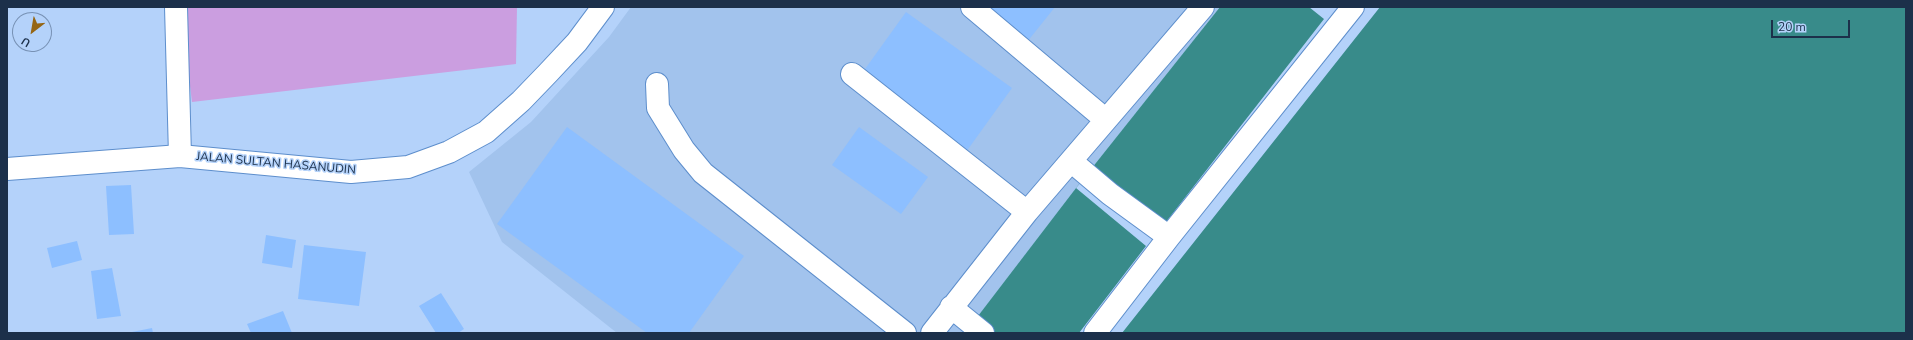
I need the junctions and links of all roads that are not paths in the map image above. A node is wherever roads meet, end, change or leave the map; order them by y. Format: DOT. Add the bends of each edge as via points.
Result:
graph roads {
  1 [pos="176,7"];
  2 [pos="603,7"];
  3 [pos="972,7"];
  4 [pos="1203,7"];
  5 [pos="1343,11"];
  6 [pos="852,74"];
  7 [pos="657,84"];
  8 [pos="1106,120"];
  9 [pos="180,156"];
  10 [pos="1071,161"];
  11 [pos="7,169"];
  12 [pos="1027,212"];
  13 [pos="1169,237"];
  14 [pos="951,307"];
  15 [pos="905,333"];
  16 [pos="932,333"];
  17 [pos="983,333"];
  18 [pos="1095,333"];
  1 -- 9 [label="main road"];
  2 -- 9 [label="main road, JALAN SULTAN HASANUDIN" via="577,42 548,74 486,132 449,152 408,167 351,172"];
  3 -- 8 [label="main road"];
  4 -- 8 [label="main road"];
  5 -- 13 [label="main road"];
  6 -- 12 [label="main road"];
  7 -- 15 [label="main road" via="658,108 684,150 703,173"];
  8 -- 10 [label="main road"];
  9 -- 11 [label="main road, JALAN SULTAN HASANUDIN"];
  10 -- 12 [label="main road"];
  10 -- 13 [label="main road" via="1110,194"];
  12 -- 14 [label="main road"];
  13 -- 18 [label="main road"];
  14 -- 16 [label="main road"];
  14 -- 17 [label="main road"];
}
